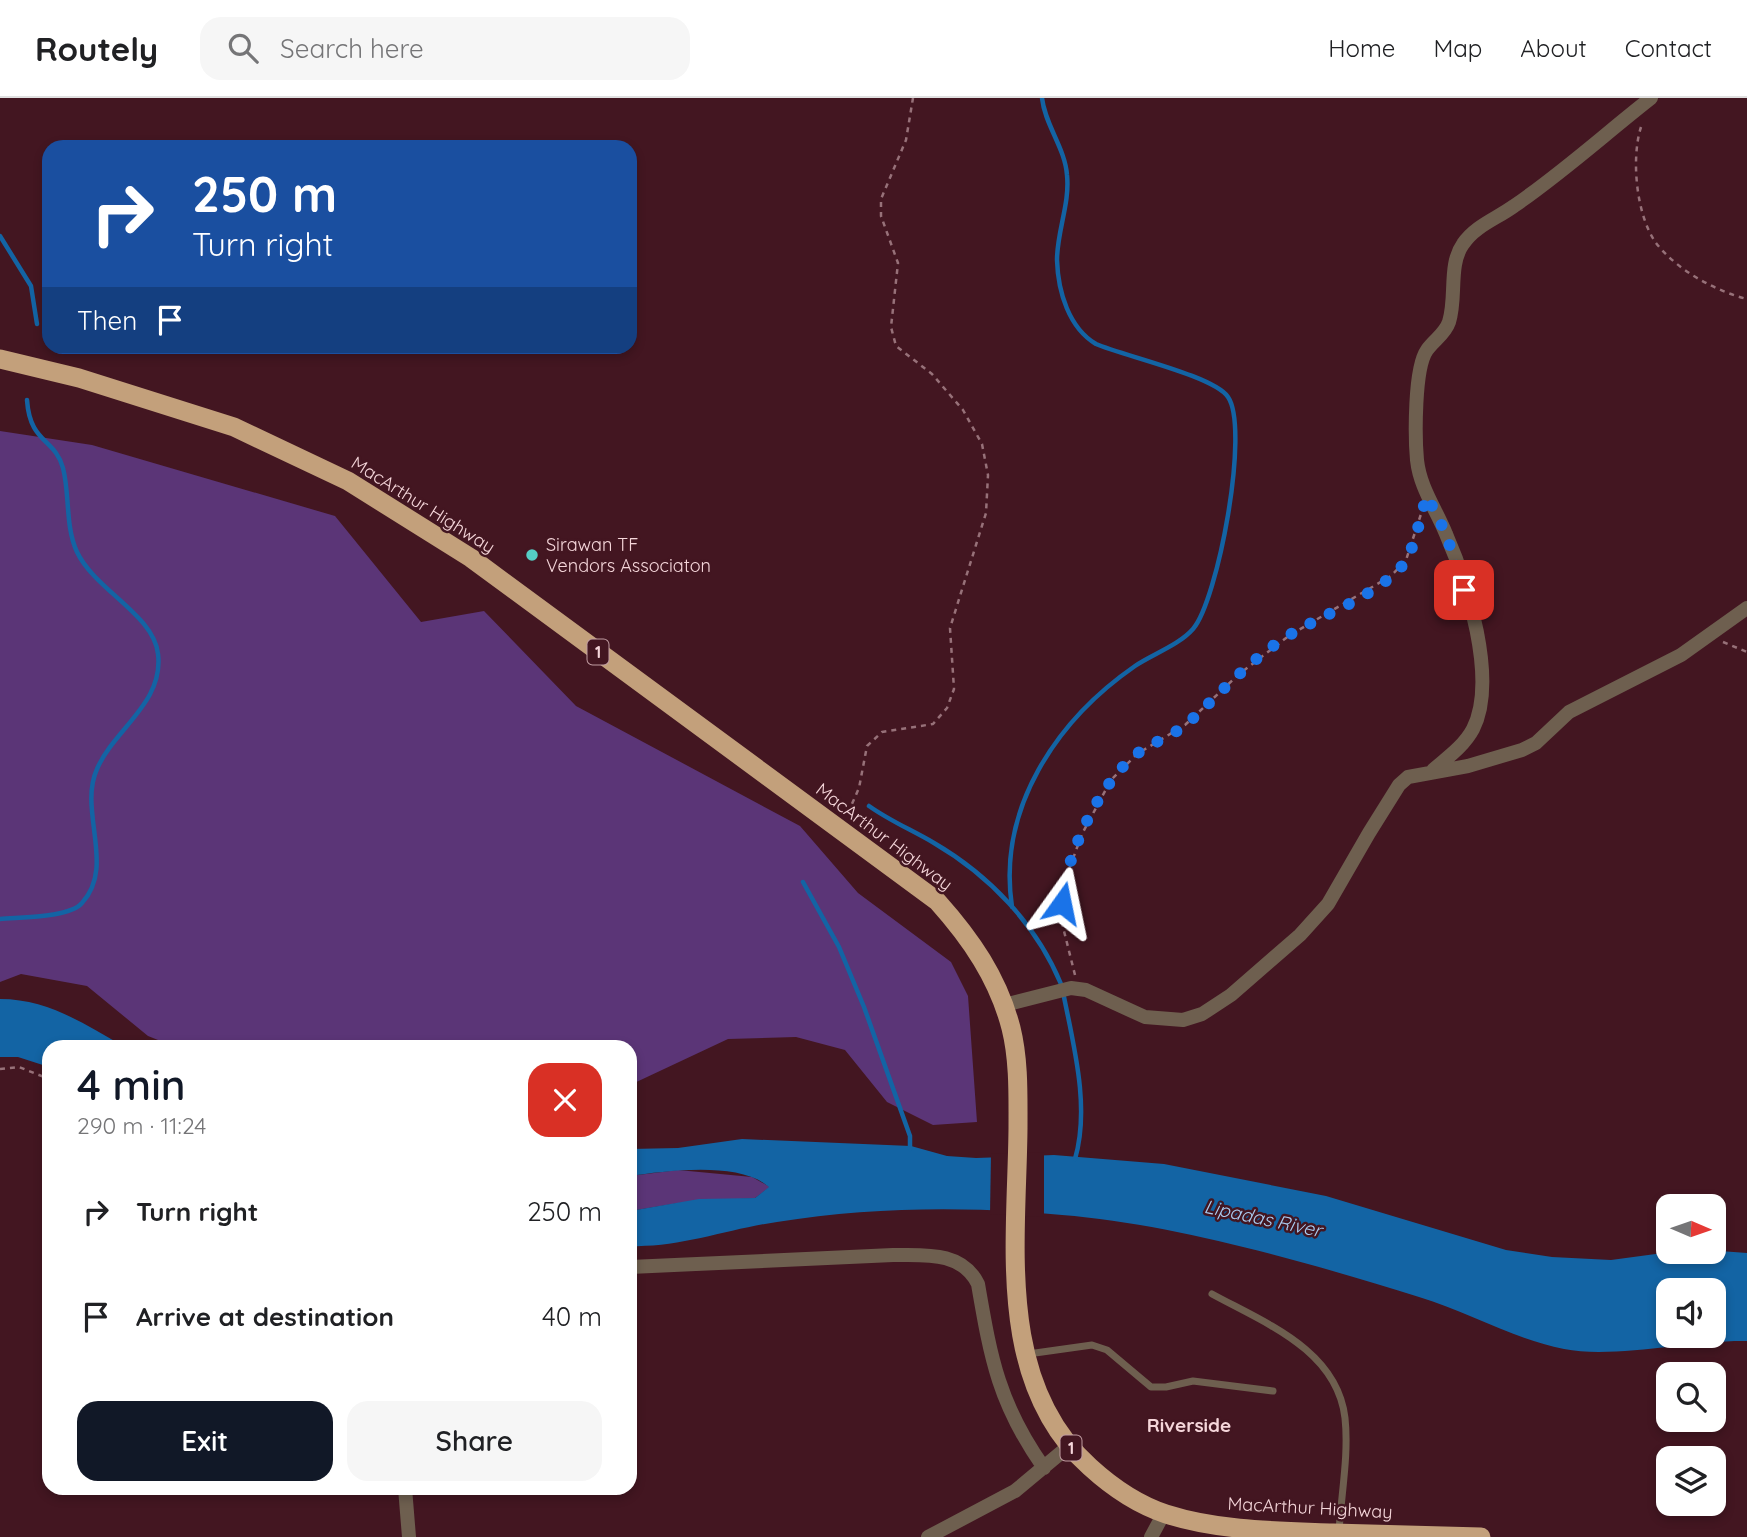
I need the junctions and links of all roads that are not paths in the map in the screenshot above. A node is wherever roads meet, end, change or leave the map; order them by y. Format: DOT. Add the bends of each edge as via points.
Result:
graph roads {
  1 [pos="1650,99"];
  2 [pos="0,359"];
  3 [pos="1747,608"];
  4 [pos="1432,771"];
  5 [pos="1004,1005"];
  6 [pos="637,1267"];
  7 [pos="1212,1294"];
  8 [pos="1024,1354"];
  9 [pos="1273,1391"];
  10 [pos="1069,1446"];
  11 [pos="1044,1468"];
  12 [pos="406,1495"];
  13 [pos="1164,1513"];
  14 [pos="1338,1533"];
  15 [pos="1274,1534"];
  16 [pos="409,1537"];
  17 [pos="928,1537"];
  18 [pos="1151,1537"];
  19 [pos="1481,1537"];
  1 -- 4 [label="street" via="1514,206 1474,231 1456,259 1449,323 1426,351 1421,368 1417,459 1427,496 1459,572 1483,673 1482,702 1474,728"];
  2 -- 5 [label="highway, MacArthur Highway / 1" via="79,378 233,427 348,481 471,558 937,901 981,956"];
  3 -- 4 [label="street" via="1681,655 1569,712 1536,743 1468,766"];
  4 -- 5 [label="street" via="1408,777 1399,785 1328,904 1300,935 1219,1004 1192,1018 1165,1020 1145,1017 1078,989"];
  5 -- 8 [label="highway, MacArthur Highway / 1" via="1016,1063 1017,1293"];
  6 -- 11 [label="street" via="893,1255 961,1262 978,1284 1001,1394 1019,1433"];
  7 -- 14 [label="lane" via="1290,1337 1318,1360 1336,1385 1345,1418"];
  8 -- 9 [label="lane" via="1092,1345 1108,1350 1150,1387 1193,1381"];
  8 -- 10 [label="highway, MacArthur Highway / 1" via="1033,1387"];
  10 -- 11 [label="street"];
  10 -- 13 [label="highway, MacArthur Highway / 1" via="1123,1494"];
  11 -- 17 [label="street" via="1015,1491"];
  12 -- 16 [label="street"];
  13 -- 15 [label="highway, MacArthur Highway / 1"];
  13 -- 18 [label="street"];
  14 -- 15 [label="highway, MacArthur Highway / 1"];
  14 -- 19 [label="highway, MacArthur Highway / 1"];
}
